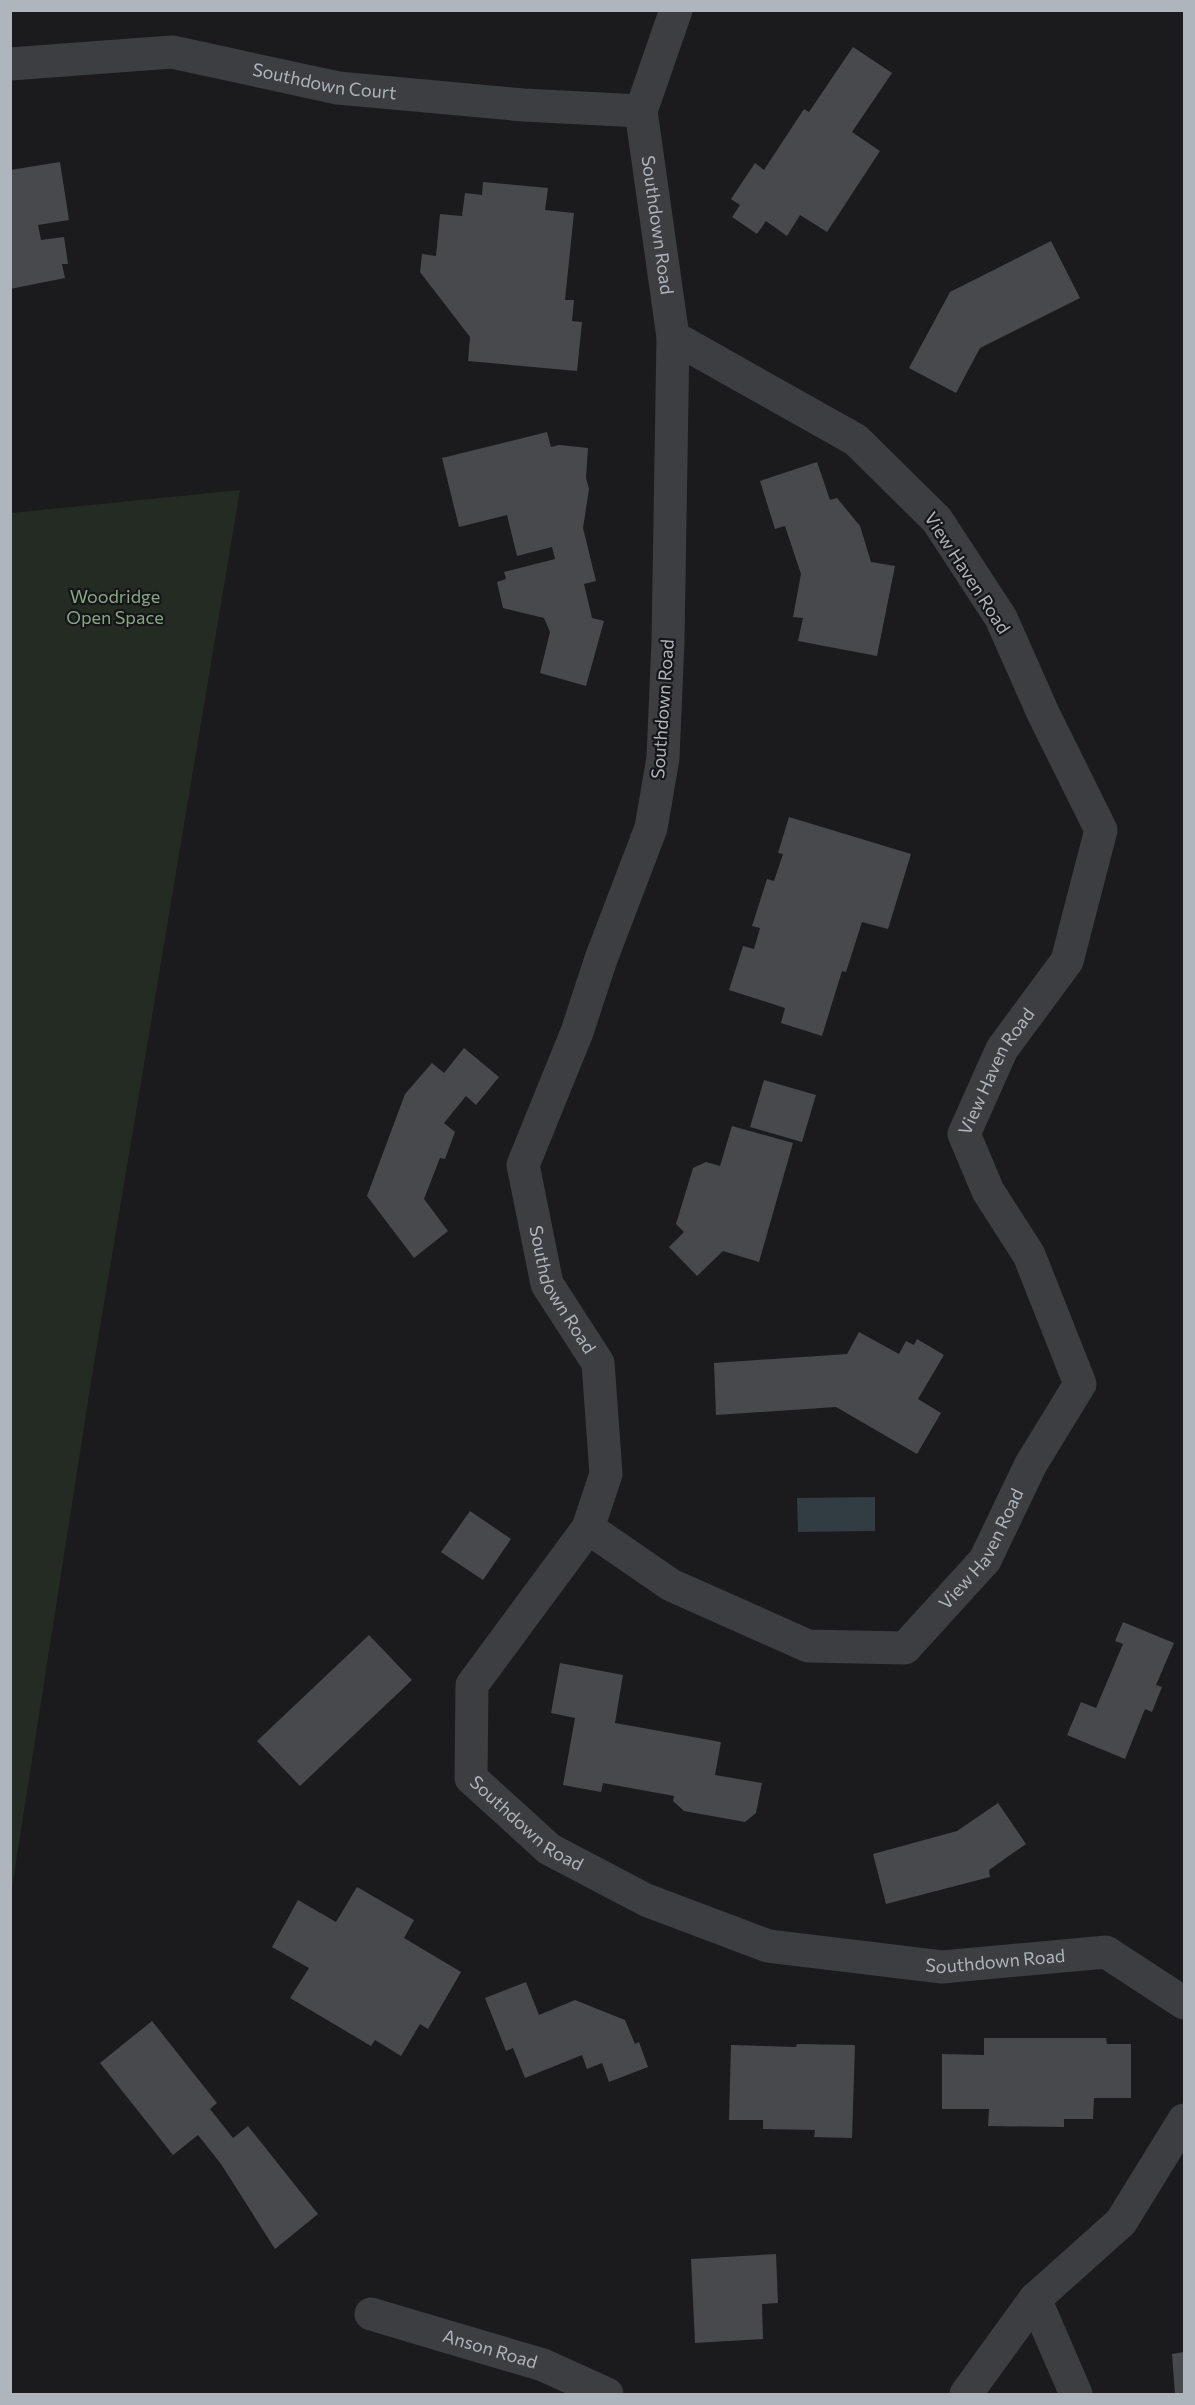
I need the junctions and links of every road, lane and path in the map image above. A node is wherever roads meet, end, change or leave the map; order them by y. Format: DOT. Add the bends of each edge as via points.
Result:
graph roads {
  1 [pos="676,10"];
  2 [pos="10,64"];
  3 [pos="641,111"];
  4 [pos="673,337"];
  5 [pos="588,1528"];
  6 [pos="1185,2003"];
  7 [pos="1185,2120"];
  8 [pos="1035,2299"];
  9 [pos="372,2314"];
  10 [pos="607,2394"];
  11 [pos="966,2394"];
  12 [pos="1076,2394"];
  1 -- 3 [label="street, Southdown Road"];
  2 -- 3 [label="street, Southdown Court" via="172,52 338,88"];
  3 -- 4 [label="street, Southdown Road"];
  4 -- 5 [label="street, Southdown Road" via="667,706 651,828 578,1032 523,1165 547,1284 598,1363 606,1474"];
  4 -- 5 [label="street, View Haven Road" via="856,440 937,520 1001,618 1101,830 1067,961 1002,1049 964,1134 988,1191 1029,1255 1080,1384 1031,1464 985,1560 905,1648 808,1646 671,1585"];
  5 -- 6 [label="street, Southdown Road" via="472,1685 471,1778 549,1849 646,1900 768,1946 942,1967 1106,1952"];
  7 -- 8 [label="street" via="1121,2222"];
  8 -- 11 [label="street"];
  8 -- 12 [label="street"];
  9 -- 10 [label="street, Anson Road" via="543,2365"];
}
